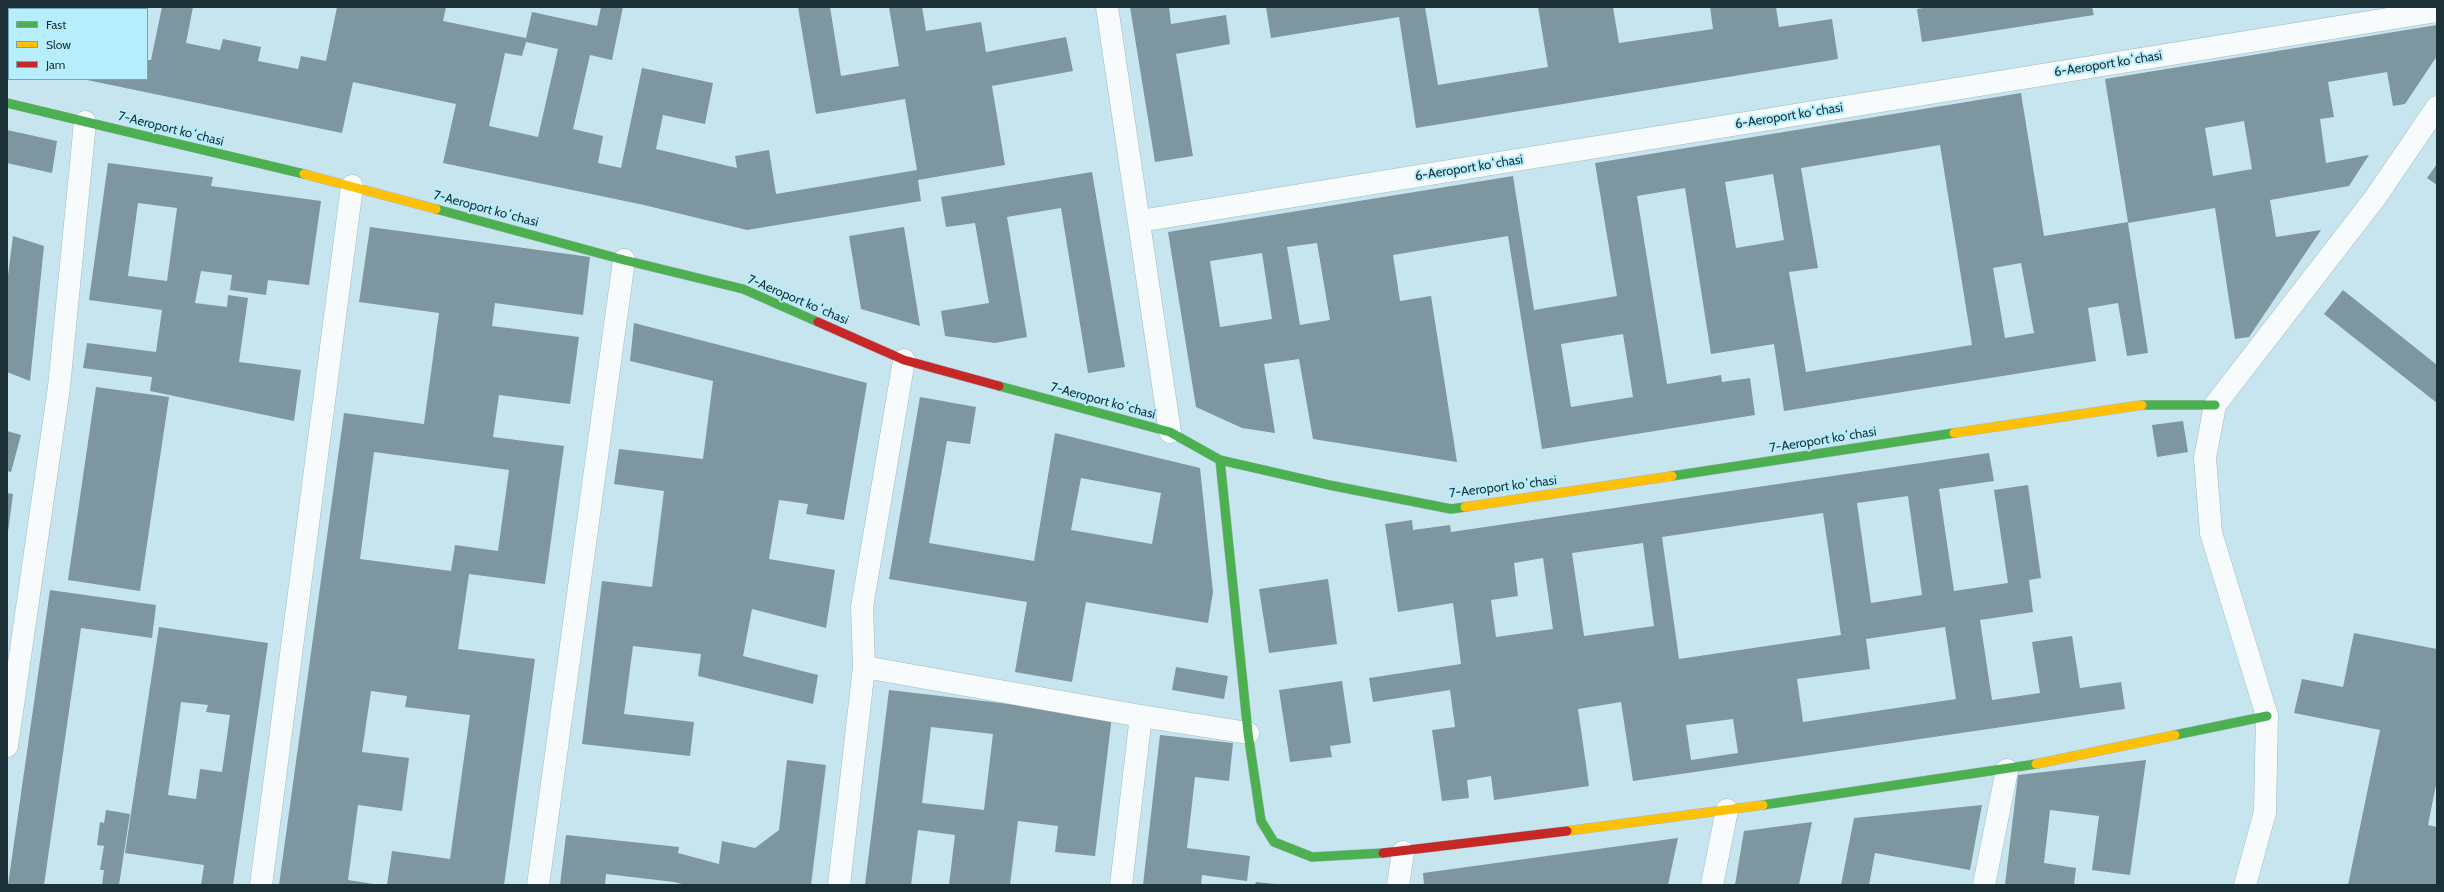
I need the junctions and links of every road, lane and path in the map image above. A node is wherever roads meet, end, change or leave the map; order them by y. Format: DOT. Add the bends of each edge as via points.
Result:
graph roads {
  1 [pos="1107,7"];
  2 [pos="2437,11"];
  3 [pos="7,102"];
  4 [pos="2437,107"];
  5 [pos="85,122"];
  6 [pos="352,186"];
  7 [pos="1140,221"];
  8 [pos="624,260"];
  9 [pos="904,360"];
  10 [pos="2215,405"];
  11 [pos="1170,432"];
  12 [pos="1220,460"];
  13 [pos="864,667"];
  14 [pos="1141,716"];
  15 [pos="2267,716"];
  16 [pos="1248,733"];
  17 [pos="7,746"];
  18 [pos="2007,770"];
  19 [pos="1727,810"];
  20 [pos="1402,852"];
  21 [pos="261,885"];
  22 [pos="538,885"];
  23 [pos="839,885"];
  24 [pos="1121,885"];
  25 [pos="1398,885"];
  26 [pos="1712,885"];
  27 [pos="1984,885"];
  28 [pos="2245,885"];
  1 -- 7 [label="street"];
  2 -- 7 [label="street, 6-Aeroport koʻchasi"];
  3 -- 5 [label="street, 7-Aeroport koʻchasi"];
  4 -- 10 [label="street" via="2375,198"];
  5 -- 6 [label="street, 7-Aeroport koʻchasi"];
  5 -- 17 [label="street" via="59,387"];
  6 -- 8 [label="street, 7-Aeroport koʻchasi"];
  6 -- 21 [label="street"];
  7 -- 11 [label="street"];
  8 -- 9 [label="street, 7-Aeroport koʻchasi" via="743,289"];
  8 -- 22 [label="street"];
  9 -- 11 [label="street, 7-Aeroport koʻchasi"];
  9 -- 13 [label="street" via="862,607"];
  10 -- 12 [label="street, 7-Aeroport koʻchasi" via="2152,403 1451,509 1328,485"];
  10 -- 15 [label="street" via="2205,458 2211,533"];
  11 -- 12 [label="street, 7-Aeroport koʻchasi"];
  12 -- 16 [label="street"];
  13 -- 14 [label="street"];
  13 -- 23 [label="street"];
  14 -- 16 [label="street"];
  14 -- 24 [label="street"];
  15 -- 18 [label="street"];
  15 -- 28 [label="street" via="2265,812"];
  16 -- 20 [label="street" via="1261,821 1274,842 1312,857"];
  18 -- 19 [label="street"];
  18 -- 27 [label="street"];
  19 -- 20 [label="street"];
  19 -- 26 [label="street"];
  20 -- 25 [label="street"];
}
